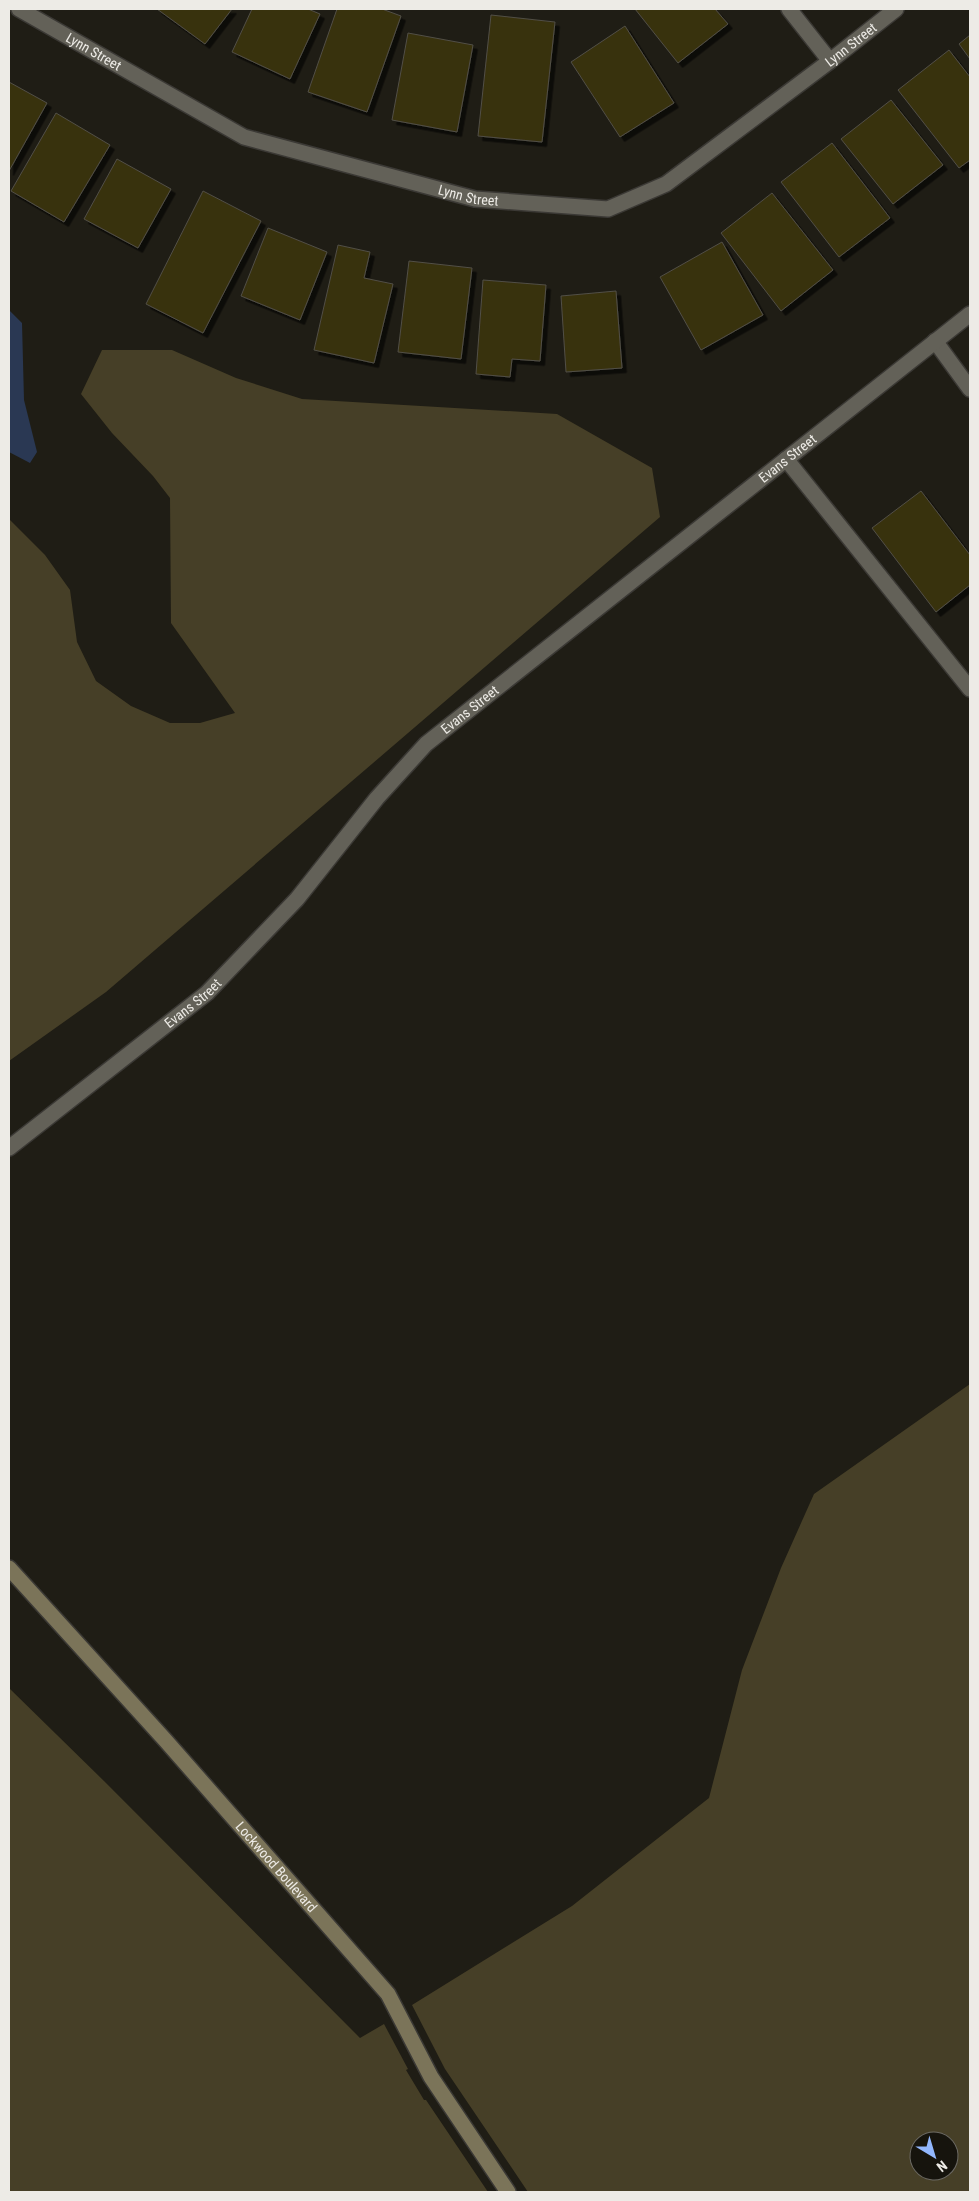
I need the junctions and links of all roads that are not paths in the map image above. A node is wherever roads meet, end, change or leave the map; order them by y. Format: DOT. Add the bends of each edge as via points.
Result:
graph roads {
  1 [pos="19,9"];
  2 [pos="789,9"];
  3 [pos="896,9"];
  4 [pos="830,61"];
  5 [pos="970,314"];
  6 [pos="936,341"];
  7 [pos="970,389"];
  8 [pos="786,459"];
  9 [pos="970,688"];
  10 [pos="9,1148"];
  11 [pos="9,1568"];
  12 [pos="508,2192"];
  1 -- 4 [label="street, Lynn Street" via="244,137 475,199 608,209 666,184"];
  2 -- 4 [label="street"];
  3 -- 4 [label="street, Lynn Street"];
  5 -- 6 [label="street, Evans Street"];
  6 -- 7 [label="street"];
  6 -- 8 [label="street, Evans Street"];
  8 -- 9 [label="street"];
  8 -- 10 [label="street, Evans Street" via="426,744 377,798 297,899 207,992"];
  11 -- 12 [label="street, Lockwood Boulevard" via="388,1994 431,2077"];
}
